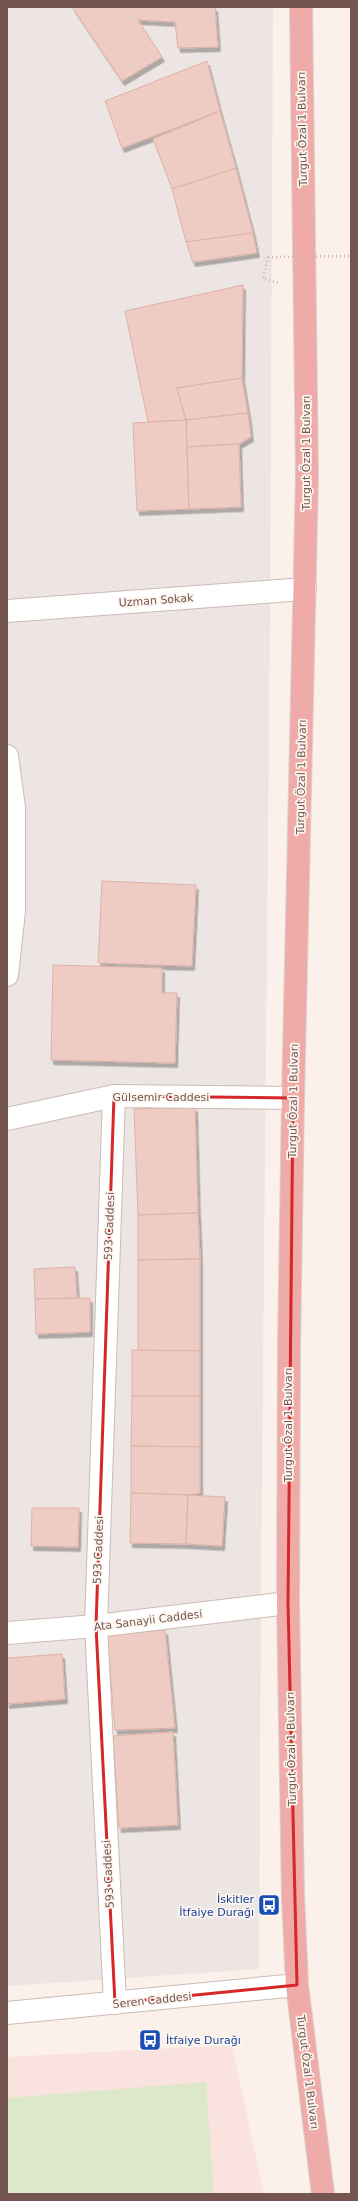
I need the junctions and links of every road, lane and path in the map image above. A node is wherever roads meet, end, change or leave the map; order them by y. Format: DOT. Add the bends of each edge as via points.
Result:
graph roads {
  1 [pos="301,7"];
  2 [pos="351,256"];
  3 [pos="268,257"];
  4 [pos="305,589"];
  5 [pos="7,612"];
  6 [pos="7,756"];
  7 [pos="7,975"];
  8 [pos="114,1096"];
  9 [pos="293,1098"];
  10 [pos="7,1119"];
  11 [pos="288,1603"];
  12 [pos="96,1626"];
  13 [pos="7,1633"];
  14 [pos="297,1985"];
  15 [pos="115,2004"];
  16 [pos="7,2013"];
  17 [pos="323,2194"];
  1 -- 4 [label="highway, Turgut Özal 1 Bulvarı" via="307,476"];
  2 -- 3 [label="path, bridge"];
  4 -- 5 [label="street, Uzman Sokak"];
  4 -- 9 [label="highway, Turgut Özal 1 Bulvarı"];
  6 -- 7 [label="street" via="14,808 14,911"];
  8 -- 9 [label="street, Gülsemir Caddesi"];
  8 -- 10 [label="street, Gülsemir Caddesi"];
  8 -- 12 [label="street, 593 Caddesi"];
  9 -- 11 [label="highway, Turgut Özal 1 Bulvarı"];
  11 -- 12 [label="street, Ata Sanayii Caddesi"];
  11 -- 14 [label="highway, Turgut Özal 1 Bulvarı"];
  12 -- 13 [label="street, Ata Sanayii Caddesi"];
  12 -- 15 [label="street, 593 Caddesi"];
  14 -- 15 [label="street, Seren Caddesi"];
  14 -- 17 [label="highway, Turgut Özal 1 Bulvarı"];
  15 -- 16 [label="street, Seren Caddesi"];
}
